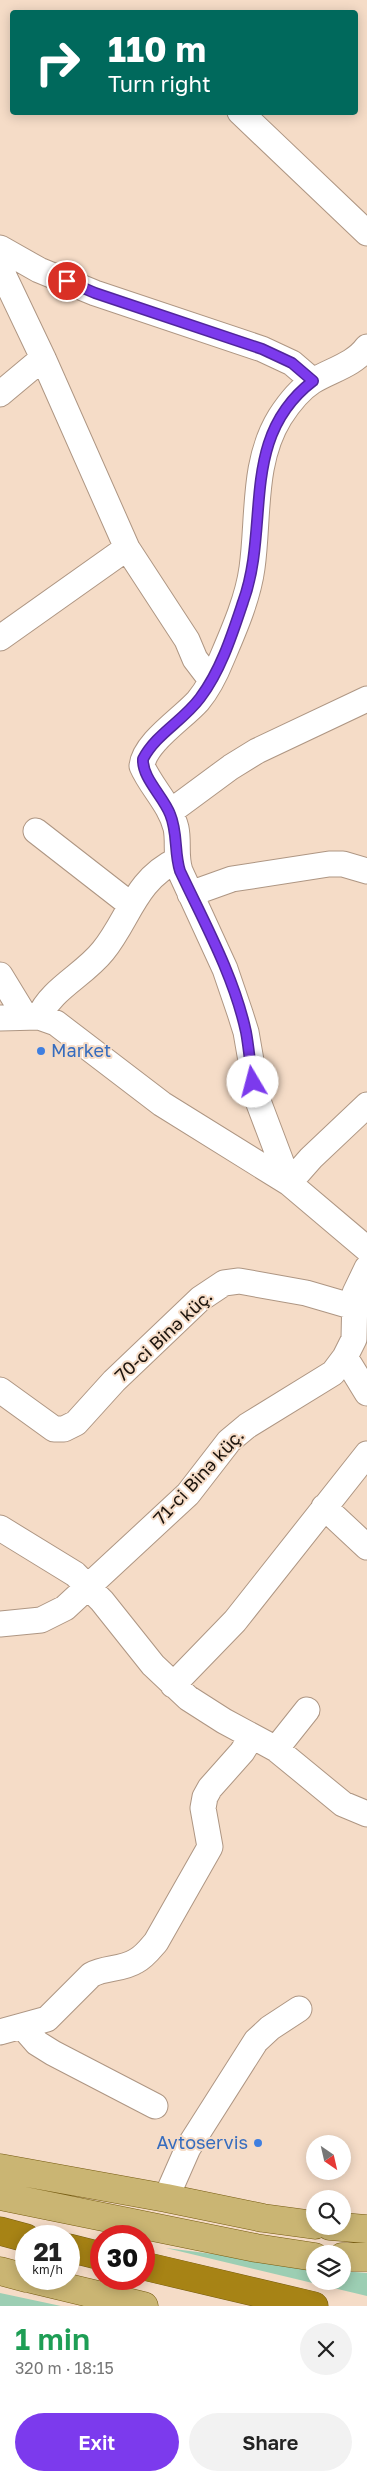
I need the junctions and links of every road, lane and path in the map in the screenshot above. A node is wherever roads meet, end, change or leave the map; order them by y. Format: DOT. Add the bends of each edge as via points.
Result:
graph roads {
  1 [pos="243,115"];
  2 [pos="367,233"];
  3 [pos="1,249"];
  4 [pos="367,347"];
  5 [pos="43,358"];
  6 [pos="313,381"];
  7 [pos="0,394"];
  8 [pos="127,548"];
  9 [pos="0,638"];
  10 [pos="211,680"];
  11 [pos="367,699"];
  12 [pos="170,812"];
  13 [pos="36,831"];
  14 [pos="176,860"];
  15 [pos="367,871"];
  16 [pos="190,894"];
  17 [pos="131,906"];
  18 [pos="0,975"];
  19 [pos="32,1016"];
  20 [pos="0,1018"];
  21 [pos="367,1105"];
  22 [pos="289,1183"];
  23 [pos="367,1249"];
  24 [pos="367,1268"];
  25 [pos="354,1306"];
  26 [pos="345,1357"];
  27 [pos="0,1390"];
  28 [pos="367,1393"];
  29 [pos="367,1454"];
  30 [pos="324,1507"];
  31 [pos="0,1528"];
  32 [pos="367,1547"];
  33 [pos="88,1587"];
  34 [pos="0,1624"];
  35 [pos="173,1685"];
  36 [pos="307,1710"];
  37 [pos="252,1736"];
  38 [pos="276,1749"];
  39 [pos="367,1814"];
  40 [pos="299,2009"];
  41 [pos="12,2030"];
  42 [pos="154,2106"];
  43 [pos="0,2168"];
  44 [pos="0,2196"];
  45 [pos="166,2198"];
  46 [pos="306,2223"];
  47 [pos="351,2228"];
  48 [pos="367,2229"];
  49 [pos="0,2232"];
  50 [pos="15,2235"];
  51 [pos="306,2255"];
  52 [pos="351,2257"];
  53 [pos="367,2257"];
  54 [pos="155,2269"];
  55 [pos="0,2271"];
  56 [pos="15,2275"];
  57 [pos="77,2290"];
  58 [pos="144,2306"];
  59 [pos="314,2306"];
  1 -- 2 [label="street"];
  3 -- 5 [label="street" via="3,274"];
  3 -- 6 [label="street" via="39,270 95,293 262,349 292,363"];
  4 -- 6 [label="street" via="349,363"];
  5 -- 7 [label="street"];
  5 -- 8 [label="street"];
  6 -- 10 [label="street" via="297,393 272,432 261,471 252,571 222,659"];
  8 -- 9 [label="street"];
  8 -- 10 [label="street" via="187,640 195,660"];
  10 -- 12 [label="street" via="200,698 153,743 143,759 146,773"];
  11 -- 12 [label="street" via="257,751"];
  12 -- 14 [label="street" via="176,828"];
  13 -- 17 [label="street"];
  14 -- 16 [label="street"];
  14 -- 17 [label="street" via="155,872"];
  15 -- 16 [label="street" via="343,864 329,864 232,879"];
  16 -- 22 [label="street" via="221,961 240,1013 258,1101"];
  17 -- 19 [label="street" via="104,950 88,968"];
  18 -- 19 [label="street"];
  19 -- 20 [label="street"];
  19 -- 22 [label="street" via="63,1027 162,1104"];
  21 -- 22 [label="street"];
  22 -- 23 [label="street"];
  24 -- 25 [label="street, 71-ci Binə küç." via="355,1293"];
  25 -- 26 [label="street, 71-ci Binə küç." via="354,1339"];
  25 -- 27 [label="street, 70-ci Binə küç." via="240,1281 224,1283 200,1300 114,1381 76,1423 64,1429 54,1429"];
  26 -- 28 [label="street"];
  26 -- 33 [label="street, 71-ci Binə küç." via="327,1377 247,1426 229,1442 188,1494"];
  29 -- 30 [label="street"];
  30 -- 32 [label="street"];
  30 -- 35 [label="street" via="235,1621"];
  31 -- 33 [label="street" via="56,1561"];
  33 -- 34 [label="street, 71-ci Binə küç." via="65,1608 46,1618"];
  33 -- 35 [label="street"];
  35 -- 37 [label="street" via="207,1711"];
  36 -- 38 [label="street"];
  37 -- 38 [label="street"];
  37 -- 41 [label="street" via="205,1797 203,1808 210,1847 156,1942 136,1962 99,1970 47,2019"];
  38 -- 39 [label="street" via="328,1794"];
  40 -- 45 [label="street" via="256,2041 188,2148"];
  41 -- 42 [label="street"];
  43 -- 45 [label="main road"];
  44 -- 51 [label="main road" via="256,2248"];
  45 -- 46 [label="main road" via="263,2218"];
  47 -- 48 [label="main road"];
  49 -- 50 [label="highway"];
  52 -- 53 [label="main road"];
  54 -- 59 [label="highway"];
  55 -- 56 [label="main road"];
  57 -- 58 [label="main road"];
}
